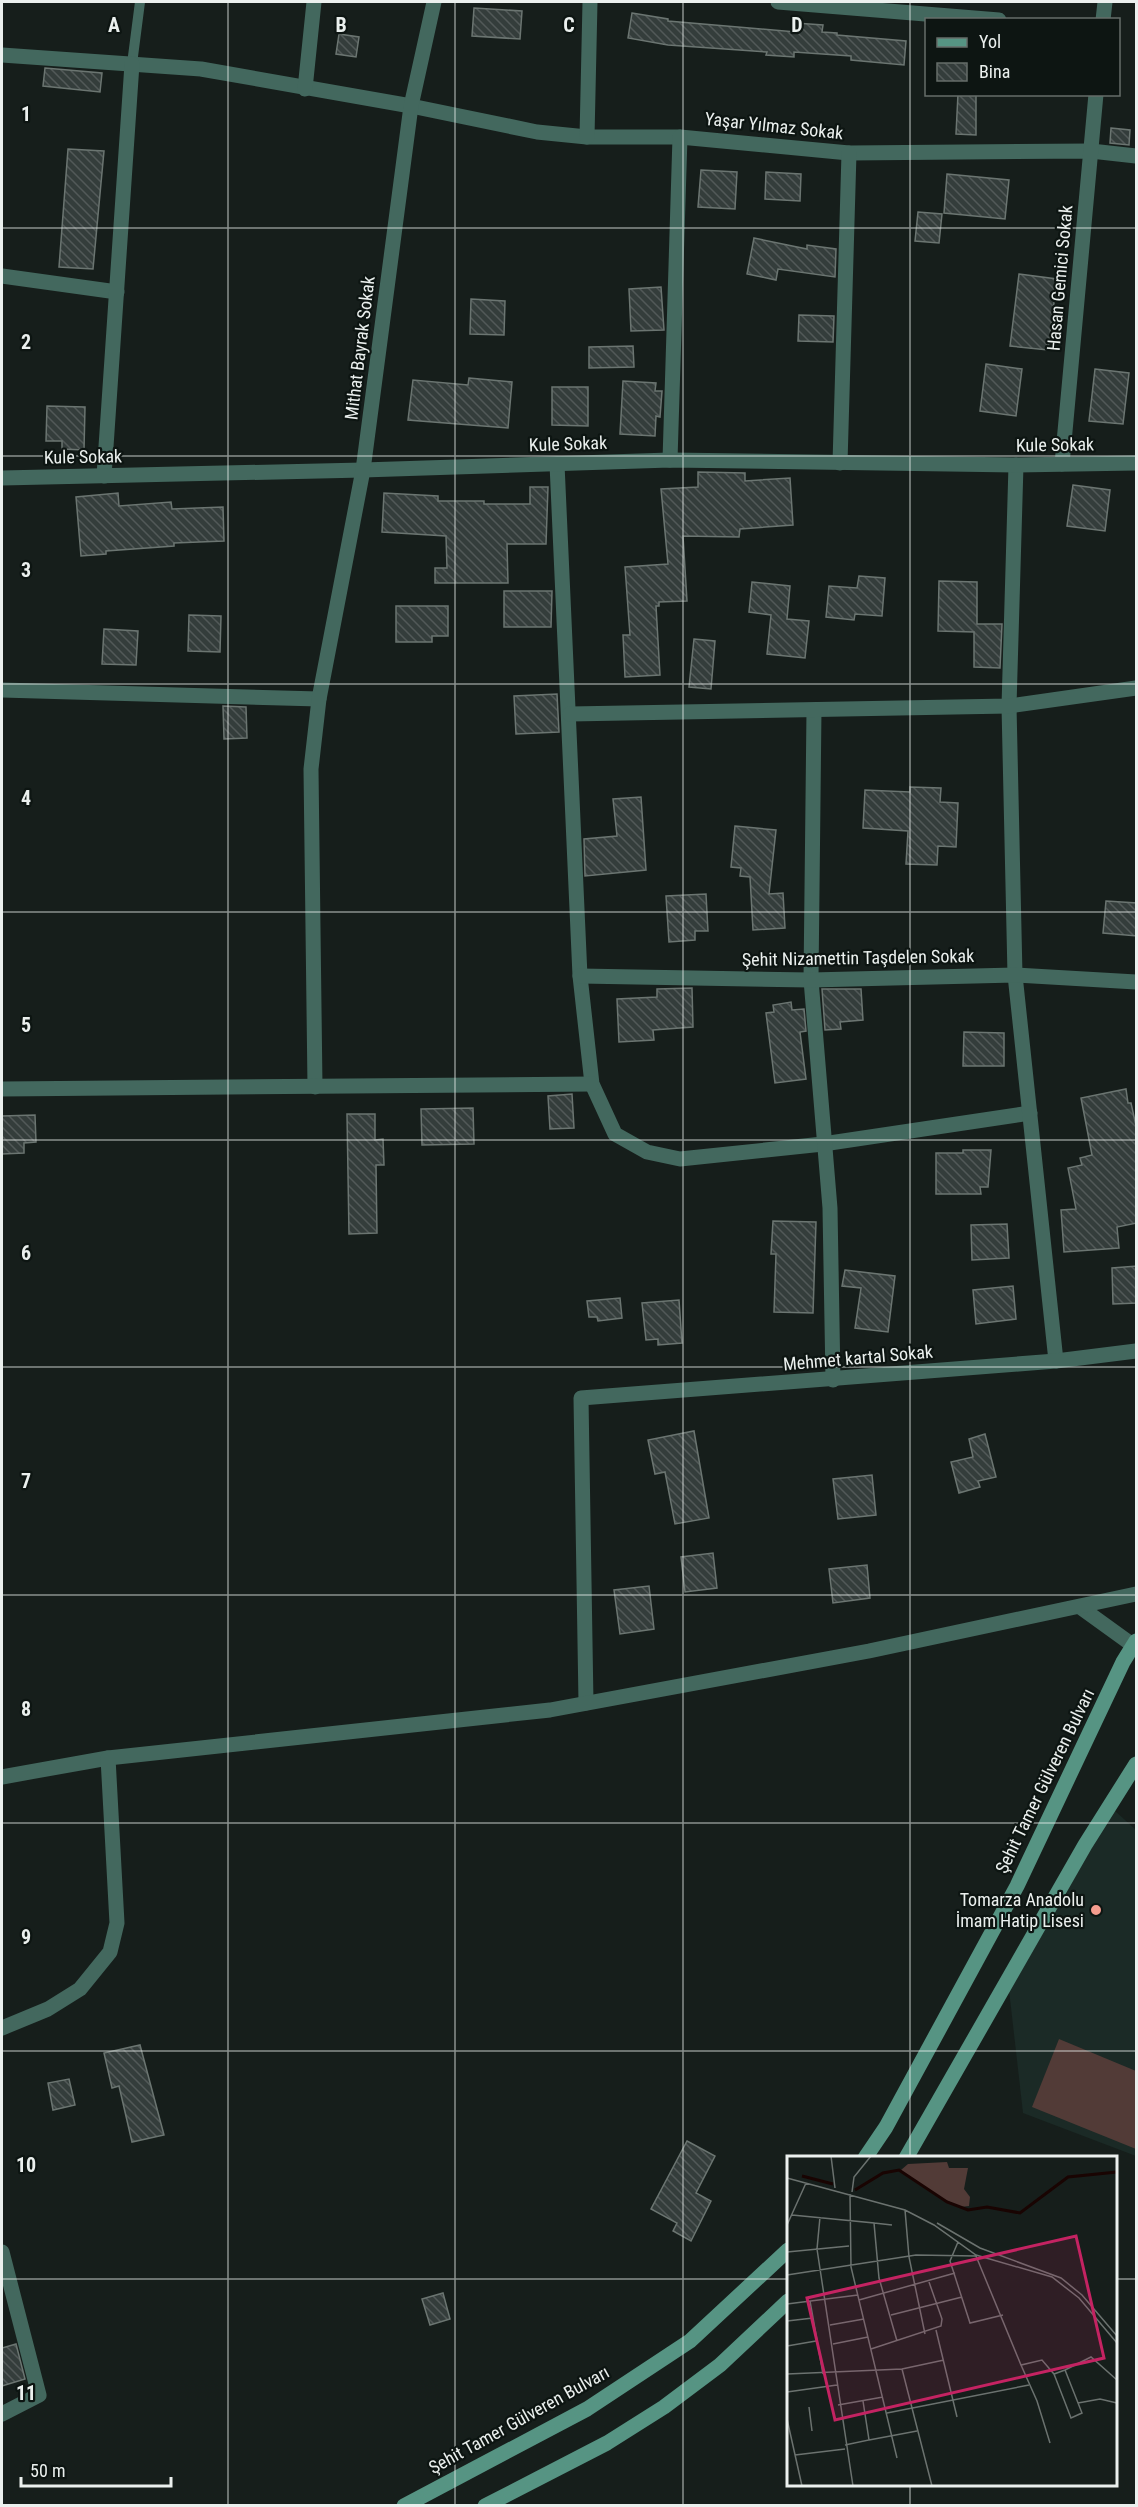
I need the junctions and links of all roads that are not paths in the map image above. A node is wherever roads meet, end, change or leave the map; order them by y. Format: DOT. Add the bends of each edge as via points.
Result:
graph roads {
  1 [pos="140,2"];
  2 [pos="314,2"];
  3 [pos="434,2"];
  4 [pos="590,2"];
  5 [pos="778,2"];
  6 [pos="1105,2"];
  7 [pos="954,9"];
  8 [pos="991,18"];
  9 [pos="1103,18"];
  10 [pos="2,55"];
  11 [pos="132,64"];
  12 [pos="305,89"];
  13 [pos="1096,96"];
  14 [pos="411,106"];
  15 [pos="587,137"];
  16 [pos="680,137"];
  17 [pos="1091,151"];
  18 [pos="849,153"];
  19 [pos="1137,156"];
  20 [pos="2,276"];
  21 [pos="117,292"];
  22 [pos="670,460"];
  23 [pos="840,463"];
  24 [pos="1137,463"];
  25 [pos="557,464"];
  26 [pos="1062,464"];
  27 [pos="1016,465"];
  28 [pos="363,470"];
  29 [pos="104,476"];
  30 [pos="2,478"];
  31 [pos="1137,688"];
  32 [pos="2,690"];
  33 [pos="319,699"];
  34 [pos="1009,706"];
  35 [pos="814,710"];
  36 [pos="570,714"];
  37 [pos="1016,975"];
  38 [pos="580,976"];
  39 [pos="811,980"];
  40 [pos="1137,982"];
  41 [pos="591,1084"];
  42 [pos="315,1087"];
  43 [pos="2,1089"];
  44 [pos="1030,1113"];
  45 [pos="823,1144"];
  46 [pos="1137,1351"];
  47 [pos="1056,1362"];
  48 [pos="833,1380"];
  49 [pos="1137,1594"];
  50 [pos="1080,1607"];
  51 [pos="1136,1645"];
  52 [pos="586,1703"];
  53 [pos="108,1758"];
  54 [pos="1137,1764"];
  55 [pos="2,1777"];
  56 [pos="2,2028"];
  57 [pos="866,2156"];
  58 [pos="907,2156"];
  59 [pos="2,2252"];
  60 [pos="787,2252"];
  61 [pos="787,2303"];
  62 [pos="2,2414"];
  63 [pos="404,2505"];
  64 [pos="485,2505"];
  1 -- 11 [label="lane"];
  2 -- 12 [label="street"];
  3 -- 14 [label="street, Mithat Bayrak Sokak"];
  4 -- 15 [label="street"];
  5 -- 7 [label="street"];
  6 -- 9 [label="street"];
  7 -- 8 [label="street"];
  10 -- 11 [label="street, Yaşar Yılmaz Sokak"];
  11 -- 12 [label="street, Yaşar Yılmaz Sokak" via="201,69"];
  11 -- 21 [label="street"];
  12 -- 14 [label="street, Yaşar Yılmaz Sokak"];
  13 -- 17 [label="street, Hasan Gemici Sokak"];
  14 -- 15 [label="street, Yaşar Yılmaz Sokak" via="537,132"];
  14 -- 28 [label="street, Mithat Bayrak Sokak"];
  15 -- 16 [label="street, Yaşar Yılmaz Sokak"];
  16 -- 18 [label="street, Yaşar Yılmaz Sokak"];
  16 -- 22 [label="street"];
  17 -- 18 [label="street, Yaşar Yılmaz Sokak"];
  17 -- 19 [label="street, Yaşar Yılmaz Sokak"];
  17 -- 26 [label="street, Hasan Gemici Sokak"];
  18 -- 23 [label="street"];
  20 -- 21 [label="street"];
  21 -- 29 [label="street"];
  22 -- 23 [label="street, Kule Sokak"];
  22 -- 25 [label="street, Kule Sokak"];
  23 -- 27 [label="street, Kule Sokak"];
  24 -- 26 [label="street, Kule Sokak"];
  25 -- 28 [label="street, Kule Sokak"];
  25 -- 36 [label="street"];
  26 -- 27 [label="street, Kule Sokak"];
  27 -- 34 [label="street"];
  28 -- 29 [label="street, Kule Sokak"];
  28 -- 33 [label="street, Mithat Bayrak Sokak"];
  29 -- 30 [label="street, Kule Sokak"];
  31 -- 34 [label="street"];
  32 -- 33 [label="street"];
  33 -- 42 [label="street, Mithat Bayrak Sokak" via="311,769"];
  34 -- 35 [label="street"];
  34 -- 37 [label="street"];
  35 -- 36 [label="street"];
  35 -- 39 [label="street"];
  36 -- 38 [label="street"];
  37 -- 39 [label="street, Şehit Nizamettin Taşdelen Sokak"];
  37 -- 40 [label="street, Şehit Nizamettin Taşdelen Sokak"];
  37 -- 44 [label="street"];
  38 -- 39 [label="street, Şehit Nizamettin Taşdelen Sokak"];
  38 -- 41 [label="street"];
  39 -- 45 [label="street"];
  41 -- 42 [label="street"];
  41 -- 45 [label="street" via="615,1134 648,1152 680,1159"];
  42 -- 43 [label="street"];
  44 -- 45 [label="street"];
  44 -- 47 [label="street"];
  45 -- 48 [label="street" via="830,1208"];
  46 -- 47 [label="street, Mehmet kartal Sokak"];
  47 -- 48 [label="street, Mehmet kartal Sokak"];
  48 -- 52 [label="street, Mehmet kartal Sokak" via="581,1398"];
  49 -- 50 [label="street"];
  50 -- 51 [label="street"];
  50 -- 52 [label="street"];
  51 -- 57 [label="main road, Şehit Tamer Gülveren Bulvarı" via="1123,1662 1017,1886 886,2127"];
  52 -- 53 [label="street"];
  53 -- 55 [label="street"];
  53 -- 56 [label="street" via="117,1923 110,1952 80,1989 48,2009"];
  54 -- 58 [label="main road" via="1085,1845"];
  59 -- 62 [label="street" via="39,2395"];
  60 -- 63 [label="main road, Şehit Tamer Gülveren Bulvarı" via="690,2341 597,2403"];
  61 -- 64 [label="main road" via="720,2365 664,2406 607,2443"];
}
